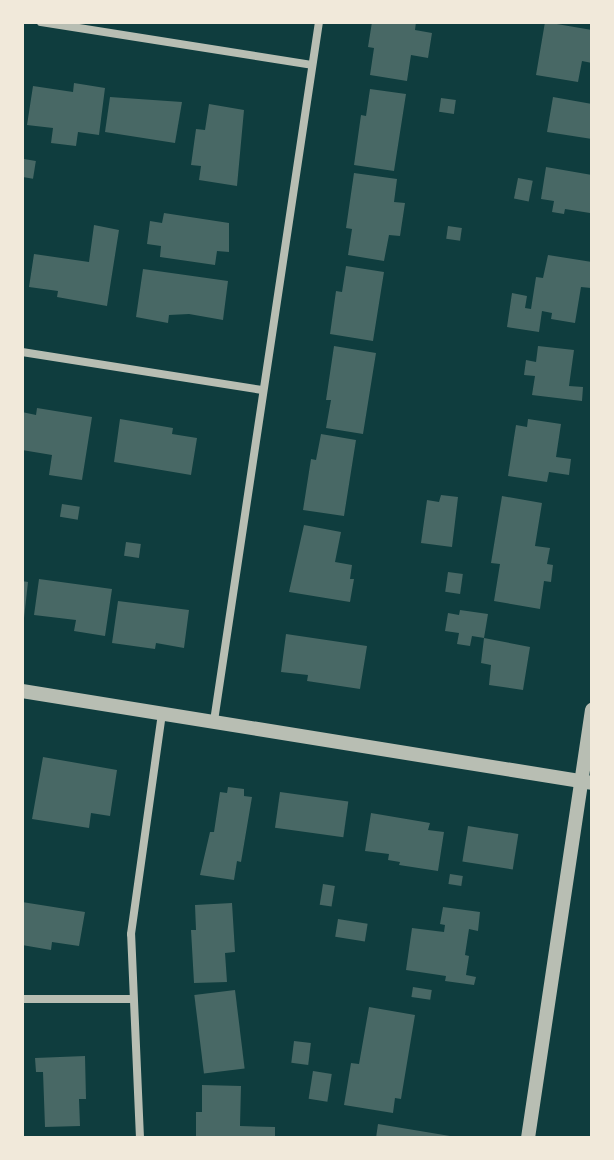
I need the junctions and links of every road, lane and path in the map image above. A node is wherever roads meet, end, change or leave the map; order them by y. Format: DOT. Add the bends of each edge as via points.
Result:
graph roads {
  1 [pos="41,22"];
  2 [pos="319,22"];
  3 [pos="312,65"];
  4 [pos="22,352"];
  5 [pos="262,390"];
  6 [pos="22,691"];
  7 [pos="592,710"];
  8 [pos="162,714"];
  9 [pos="214,721"];
  10 [pos="587,782"];
  11 [pos="22,999"];
  12 [pos="132,999"];
  13 [pos="140,1138"];
  14 [pos="528,1138"];
  1 -- 3 [label="street"];
  2 -- 3 [label="street"];
  3 -- 5 [label="street"];
  4 -- 5 [label="street"];
  5 -- 9 [label="street"];
  6 -- 8 [label="street"];
  7 -- 10 [label="street"];
  8 -- 9 [label="street"];
  8 -- 12 [label="street" via="136,879"];
  9 -- 10 [label="street"];
  10 -- 14 [label="street"];
  11 -- 12 [label="street"];
  12 -- 13 [label="street"];
}
